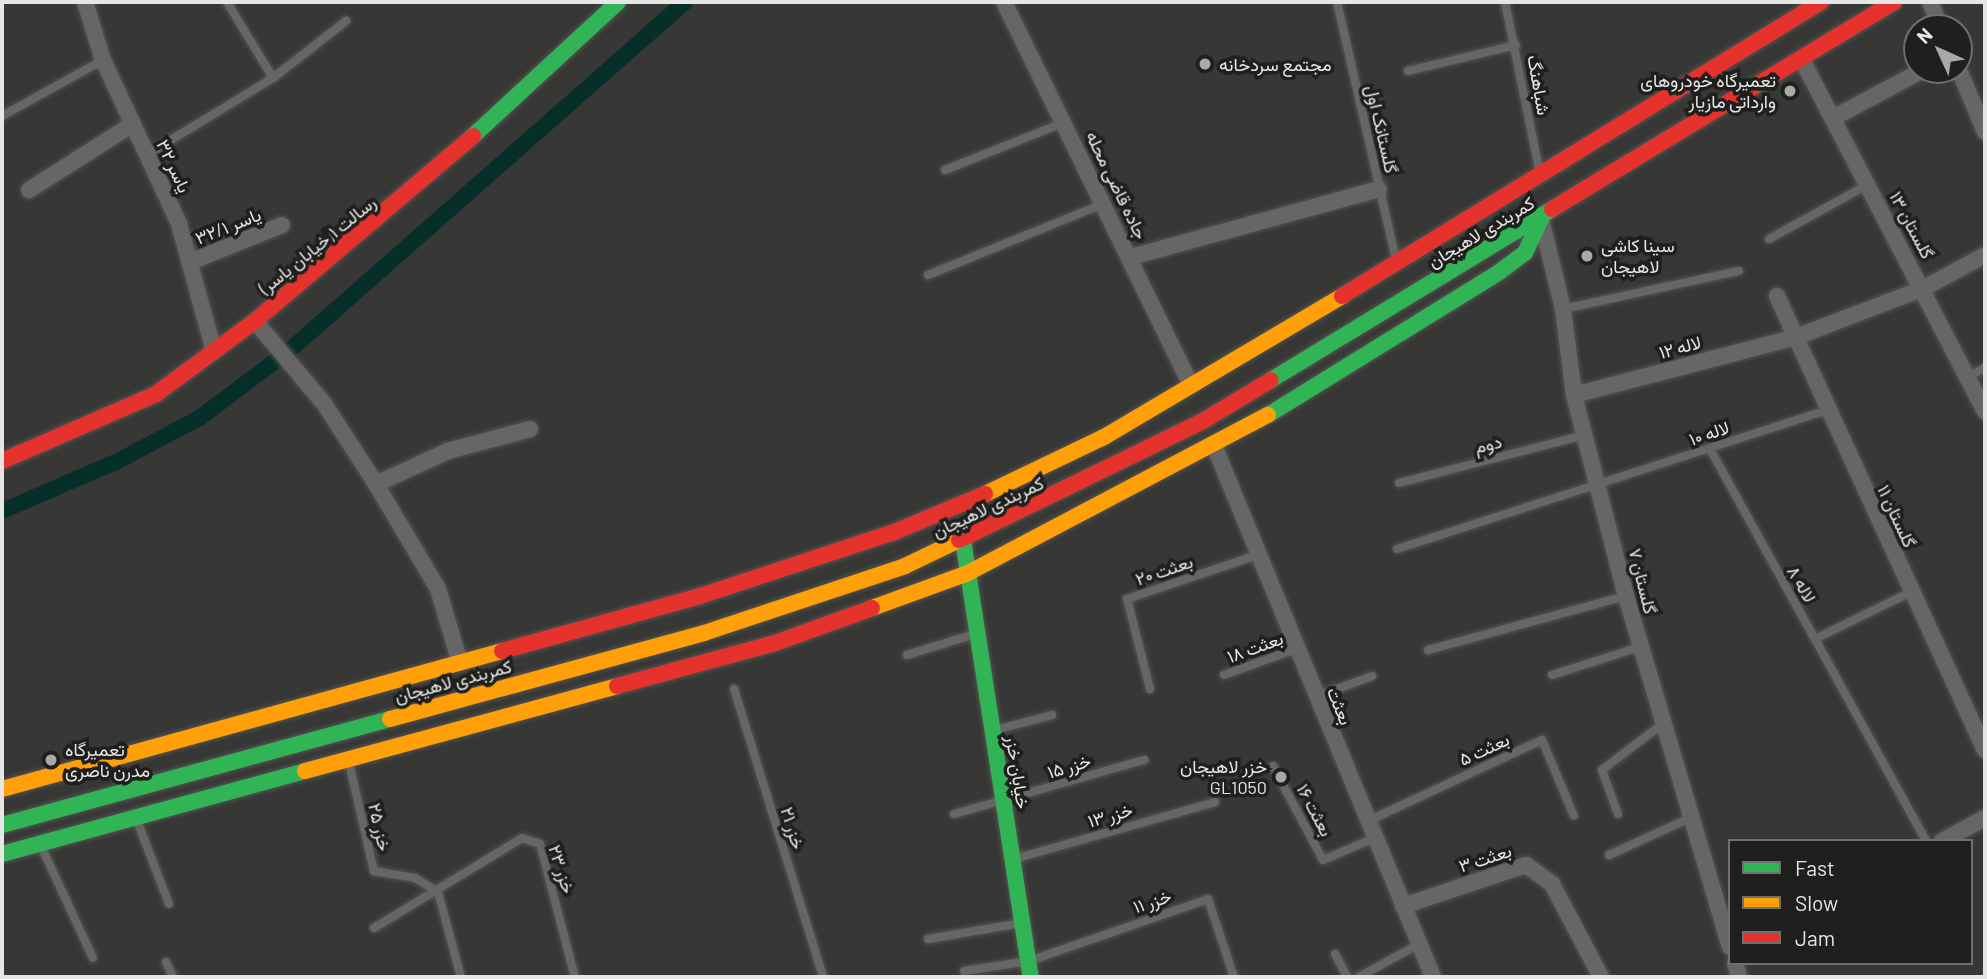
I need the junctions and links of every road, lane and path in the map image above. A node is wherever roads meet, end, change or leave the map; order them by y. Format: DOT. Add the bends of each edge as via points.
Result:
graph roads {
  1 [pos="85,2"];
  2 [pos="227,2"];
  3 [pos="618,2"];
  4 [pos="1004,2"];
  5 [pos="1337,2"];
  6 [pos="1505,2"];
  7 [pos="1821,2"];
  8 [pos="1894,2"];
  9 [pos="346,21"];
  10 [pos="1516,45"];
  11 [pos="1801,58"];
  12 [pos="103,60"];
  13 [pos="1408,71"];
  14 [pos="273,78"];
  15 [pos="1903,81"];
  16 [pos="1965,84"];
  17 [pos="1659,102"];
  18 [pos="2,116"];
  19 [pos="1833,118"];
  20 [pos="1065,122"];
  21 [pos="133,124"];
  22 [pos="1985,132"];
  23 [pos="1678,134"];
  24 [pos="148,154"];
  25 [pos="944,170"];
  26 [pos="1540,175"];
  27 [pos="1868,184"];
  28 [pos="1380,189"];
  29 [pos="29,190"];
  30 [pos="1105,203"];
  31 [pos="1541,219"];
  32 [pos="282,225"];
  33 [pos="1769,239"];
  34 [pos="1985,255"];
  35 [pos="1131,257"];
  36 [pos="190,262"];
  37 [pos="1396,262"];
  38 [pos="1739,271"];
  39 [pos="928,275"];
  40 [pos="1924,288"];
  41 [pos="1777,296"];
  42 [pos="1563,309"];
  43 [pos="255,321"];
  44 [pos="1796,337"];
  45 [pos="214,351"];
  46 [pos="1985,368"];
  47 [pos="1969,376"];
  48 [pos="1191,386"];
  49 [pos="1574,395"];
  50 [pos="1828,410"];
  51 [pos="1985,411"];
  52 [pos="1203,421"];
  53 [pos="530,429"];
  54 [pos="1585,435"];
  55 [pos="1215,448"];
  56 [pos="1710,449"];
  57 [pos="2,461"];
  58 [pos="1398,483"];
  59 [pos="376,484"];
  60 [pos="1601,488"];
  61 [pos="964,540"];
  62 [pos="1396,549"];
  63 [pos="1260,554"];
  64 [pos="968,573"];
  65 [pos="1911,592"];
  66 [pos="1626,596"];
  67 [pos="978,633"];
  68 [pos="1815,639"];
  69 [pos="1640,647"];
  70 [pos="1296,649"];
  71 [pos="1427,650"];
  72 [pos="907,655"];
  73 [pos="460,663"];
  74 [pos="1224,675"];
  75 [pos="1552,675"];
  76 [pos="1371,676"];
  77 [pos="734,689"];
  78 [pos="1150,689"];
  79 [pos="1315,697"];
  80 [pos="1052,715"];
  81 [pos="1661,725"];
  82 [pos="341,731"];
  83 [pos="992,731"];
  84 [pos="1985,750"];
  85 [pos="348,760"];
  86 [pos="1144,760"];
  87 [pos="1273,766"];
  88 [pos="2,789"];
  89 [pos="1215,802"];
  90 [pos="1003,803"];
  91 [pos="954,814"];
  92 [pos="1618,814"];
  93 [pos="1574,816"];
  94 [pos="136,818"];
  95 [pos="1985,818"];
  96 [pos="1688,819"];
  97 [pos="1365,822"];
  98 [pos="2,825"];
  99 [pos="1372,839"];
  100 [pos="1925,839"];
  101 [pos="1946,839"];
  102 [pos="40,844"];
  103 [pos="2,854"];
  104 [pos="1609,855"];
  105 [pos="1014,859"];
  106 [pos="438,892"];
  107 [pos="169,904"];
  108 [pos="1403,906"];
  109 [pos="1025,922"];
  110 [pos="374,928"];
  111 [pos="928,939"];
  112 [pos="1728,942"];
  113 [pos="1419,944"];
  114 [pos="1335,954"];
  115 [pos="93,958"];
  116 [pos="166,962"];
  117 [pos="1030,969"];
  118 [pos="964,971"];
  119 [pos="173,977"];
  120 [pos="461,977"];
  121 [pos="575,977"];
  122 [pos="823,977"];
  123 [pos="1234,977"];
  124 [pos="1348,977"];
  125 [pos="1359,977"];
  126 [pos="1433,977"];
  127 [pos="1601,977"];
  1 -- 12 [label="street, یاسر ۳۲"];
  2 -- 14 [label="lane"];
  3 -- 43 [label="main road, رسالت ۱(خیابان یاسر)" via="427,179"];
  4 -- 20 [label="street, جاده قاضی محله"];
  5 -- 28 [label="lane, گلستانک اول"];
  6 -- 10 [label="lane, شباهنگ"];
  7 -- 17 [label="main road, کمربندی لاهیجان"];
  8 -- 11 [label="main road, کمربندی لاهیجان"];
  9 -- 14 [label="lane"];
  10 -- 13 [label="lane"];
  10 -- 26 [label="lane, شباهنگ"];
  11 -- 19 [label="street, گلستان ۱۳"];
  11 -- 23 [label="main road, کمربندی لاهیجان"];
  12 -- 18 [label="lane"];
  12 -- 21 [label="street, یاسر ۳۲"];
  14 -- 24 [label="lane"];
  15 -- 19 [label="street"];
  16 -- 22 [label="street"];
  17 -- 23 [label="main road"];
  17 -- 26 [label="main road, کمربندی لاهیجان"];
  19 -- 27 [label="street, گلستان ۱۳"];
  20 -- 25 [label="lane"];
  20 -- 30 [label="street, جاده قاضی محله"];
  21 -- 24 [label="street, یاسر ۳۲"];
  21 -- 29 [label="street"];
  23 -- 31 [label="main road, کمربندی لاهیجان"];
  24 -- 36 [label="street, یاسر ۳۲"];
  26 -- 37 [label="main road, کمربندی لاهیجان"];
  27 -- 33 [label="lane"];
  27 -- 40 [label="street, گلستان ۱۳"];
  28 -- 35 [label="street"];
  28 -- 37 [label="lane, گلستانک اول"];
  30 -- 35 [label="street, جاده قاضی محله"];
  30 -- 39 [label="lane"];
  31 -- 42 [label="street, گلستان ۷"];
  31 -- 52 [label="main road, کمربندی لاهیجان"];
  31 -- 55 [label="main road" via="1525,253 1498,273"];
  32 -- 36 [label="street, یاسر ۳۲/۱"];
  34 -- 40 [label="street, لاله ۱۲"];
  35 -- 48 [label="street, جاده قاضی محله"];
  36 -- 45 [label="street, یاسر ۳۲"];
  37 -- 48 [label="main road, کمربندی لاهیجان"];
  38 -- 42 [label="lane"];
  40 -- 44 [label="street, لاله ۱۲"];
  40 -- 47 [label="street, گلستان ۱۳"];
  41 -- 44 [label="street, گلستان ۱۱"];
  42 -- 49 [label="street, گلستان ۷"];
  43 -- 45 [label="main road, رسالت ۱(خیابان یاسر)"];
  43 -- 59 [label="street" via="325,405"];
  44 -- 49 [label="street, لاله ۱۲"];
  44 -- 50 [label="street, گلستان ۱۱"];
  45 -- 57 [label="main road, رسالت ۱(خیابان یاسر)" via="156,394"];
  46 -- 47 [label="lane"];
  47 -- 51 [label="street, گلستان ۱۳"];
  48 -- 73 [label="main road, کمربندی لاهیجان" via="1104,437 892,533 697,597"];
  49 -- 54 [label="street, گلستان ۷"];
  50 -- 56 [label="lane, لاله ۱۰"];
  50 -- 65 [label="street, گلستان ۱۱"];
  52 -- 55 [label="main road"];
  52 -- 61 [label="main road, کمربندی لاهیجان"];
  53 -- 59 [label="street" via="448,451"];
  54 -- 58 [label="lane, دوم"];
  54 -- 60 [label="street, گلستان ۷"];
  55 -- 63 [label="street, بعثت"];
  55 -- 64 [label="main road"];
  56 -- 60 [label="lane, لاله ۱۰"];
  56 -- 68 [label="lane, لاله ۸"];
  59 -- 73 [label="street" via="438,589"];
  60 -- 62 [label="lane, لاله ۱۰"];
  60 -- 66 [label="street, گلستان ۷"];
  61 -- 64 [label="main road, خیابان خزر"];
  61 -- 82 [label="main road, کمربندی لاهیجان" via="808,602"];
  63 -- 70 [label="street, بعثت"];
  63 -- 78 [label="lane, بعثت ۲۰" via="1127,599"];
  64 -- 67 [label="main road, خیابان خزر"];
  64 -- 85 [label="main road" via="775,643"];
  65 -- 68 [label="lane"];
  65 -- 84 [label="street, گلستان ۱۱"];
  66 -- 69 [label="street, گلستان ۷"];
  66 -- 71 [label="lane"];
  67 -- 72 [label="lane"];
  67 -- 83 [label="main road, خیابان خزر"];
  68 -- 100 [label="lane, لاله ۸"];
  69 -- 75 [label="lane"];
  69 -- 81 [label="street, گلستان ۷"];
  70 -- 74 [label="lane, بعثت ۱۸"];
  70 -- 79 [label="street, بعثت"];
  73 -- 88 [label="main road, کمربندی لاهیجان"];
  76 -- 79 [label="lane"];
  77 -- 122 [label="lane, خزر ۲۱"];
  79 -- 97 [label="street, بعثت"];
  80 -- 83 [label="lane"];
  81 -- 92 [label="lane" via="1602,770"];
  81 -- 96 [label="street, گلستان ۷"];
  82 -- 85 [label="main road"];
  82 -- 98 [label="main road, کمربندی لاهیجان"];
  83 -- 90 [label="main road, خیابان خزر"];
  85 -- 94 [label="main road"];
  85 -- 106 [label="lane, خزر ۲۵" via="374,871 415,878"];
  86 -- 90 [label="lane, خزر ۱۵"];
  87 -- 99 [label="lane, بعثت ۱۶" via="1324,860"];
  89 -- 105 [label="lane, خزر ۱۳"];
  90 -- 91 [label="lane, خزر ۱۵"];
  90 -- 105 [label="main road, خیابان خزر"];
  93 -- 97 [label="lane, بعثت ۵" via="1542,740"];
  94 -- 102 [label="main road"];
  94 -- 107 [label="lane"];
  95 -- 101 [label="street"];
  96 -- 104 [label="lane"];
  96 -- 112 [label="street, گلستان ۷"];
  97 -- 99 [label="street, بعثت"];
  99 -- 108 [label="street, بعثت"];
  102 -- 103 [label="main road"];
  102 -- 115 [label="lane"];
  105 -- 109 [label="main road, خیابان خزر"];
  106 -- 110 [label="lane"];
  106 -- 120 [label="lane"];
  106 -- 121 [label="lane, خزر ۲۳" via="522,838 540,844"];
  108 -- 113 [label="street, بعثت"];
  108 -- 127 [label="street, بعثت ۳" via="1526,865 1552,884"];
  109 -- 111 [label="lane"];
  109 -- 117 [label="main road, خیابان خزر"];
  113 -- 125 [label="lane"];
  113 -- 126 [label="street, بعثت"];
  114 -- 124 [label="lane"];
  116 -- 119 [label="lane"];
  117 -- 118 [label="lane"];
  117 -- 123 [label="lane, خزر ۱۱" via="1208,899"];
}
